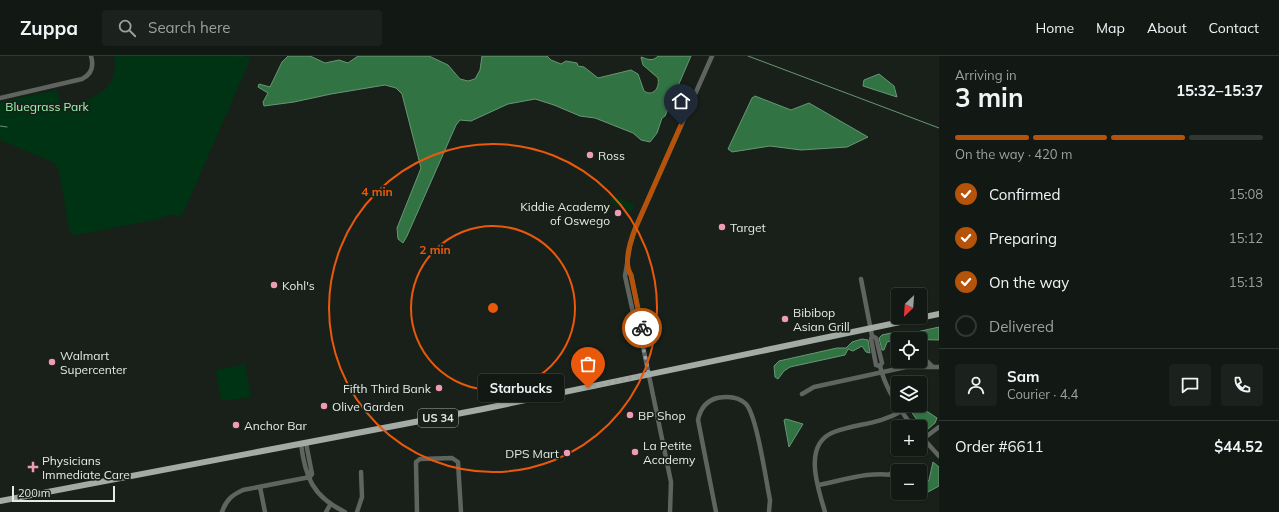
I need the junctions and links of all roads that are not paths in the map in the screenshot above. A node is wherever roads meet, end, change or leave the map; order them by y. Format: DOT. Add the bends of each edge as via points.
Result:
graph roads {
  1 [pos="91,56"];
  2 [pos="712,56"];
  3 [pos="0,98"];
  4 [pos="861,279"];
  5 [pos="939,314"];
  6 [pos="870,327"];
  7 [pos="927,362"];
  8 [pos="927,367"];
  9 [pos="933,367"];
  10 [pos="939,367"];
  11 [pos="907,368"];
  12 [pos="881,372"];
  13 [pos="649,374"];
  14 [pos="802,394"];
  15 [pos="891,394"];
  16 [pos="900,412"];
  17 [pos="939,427"];
  18 [pos="927,434"];
  19 [pos="304,443"];
  20 [pos="927,443"];
  21 [pos="939,456"];
  22 [pos="361,472"];
  23 [pos="890,474"];
  24 [pos="310,477"];
  25 [pos="818,485"];
  26 [pos="260,487"];
  27 [pos="0,501"];
  28 [pos="330,505"];
  29 [pos="222,512"];
  30 [pos="265,512"];
  31 [pos="326,512"];
  32 [pos="345,512"];
  33 [pos="356,512"];
  34 [pos="416,512"];
  35 [pos="461,512"];
  36 [pos="670,512"];
  37 [pos="716,512"];
  38 [pos="769,512"];
  39 [pos="825,512"];
  1 -- 3 [label="street" via="91,70 82,79"];
  2 -- 13 [label="street" via="635,229 630,246 628,270 644,338 642,342"];
  4 -- 6 [label="street"];
  5 -- 6 [label="main road, US 34"];
  6 -- 12 [label="street" via="872,336 876,338 882,363"];
  6 -- 13 [label="main road, US 34"];
  7 -- 9 [label="street"];
  8 -- 9 [label="street"];
  9 -- 10 [label="street"];
  11 -- 12 [label="street"];
  12 -- 14 [label="street" via="809,388"];
  12 -- 15 [label="street"];
  13 -- 19 [label="main road, US 34"];
  13 -- 36 [label="street" via="671,482"];
  16 -- 25 [label="street" via="877,422 835,432 826,437 818,446 814,458"];
  17 -- 18 [label="street"];
  19 -- 24 [label="street" via="312,474"];
  19 -- 27 [label="main road, US 34"];
  20 -- 21 [label="street"];
  22 -- 33 [label="street" via="362,497"];
  23 -- 25 [label="street" via="864,475"];
  24 -- 26 [label="street"];
  24 -- 28 [label="street" via="320,497"];
  25 -- 39 [label="street"];
  26 -- 29 [label="street" via="234,494 226,501"];
  26 -- 30 [label="street"];
  28 -- 31 [label="street"];
  28 -- 32 [label="street"];
  34 -- 35 [label="street" via="416,462 420,459 452,458 458,462"];
  37 -- 38 [label="street" via="698,420 702,408 709,402 728,397 742,401 752,414 770,500"];
}
